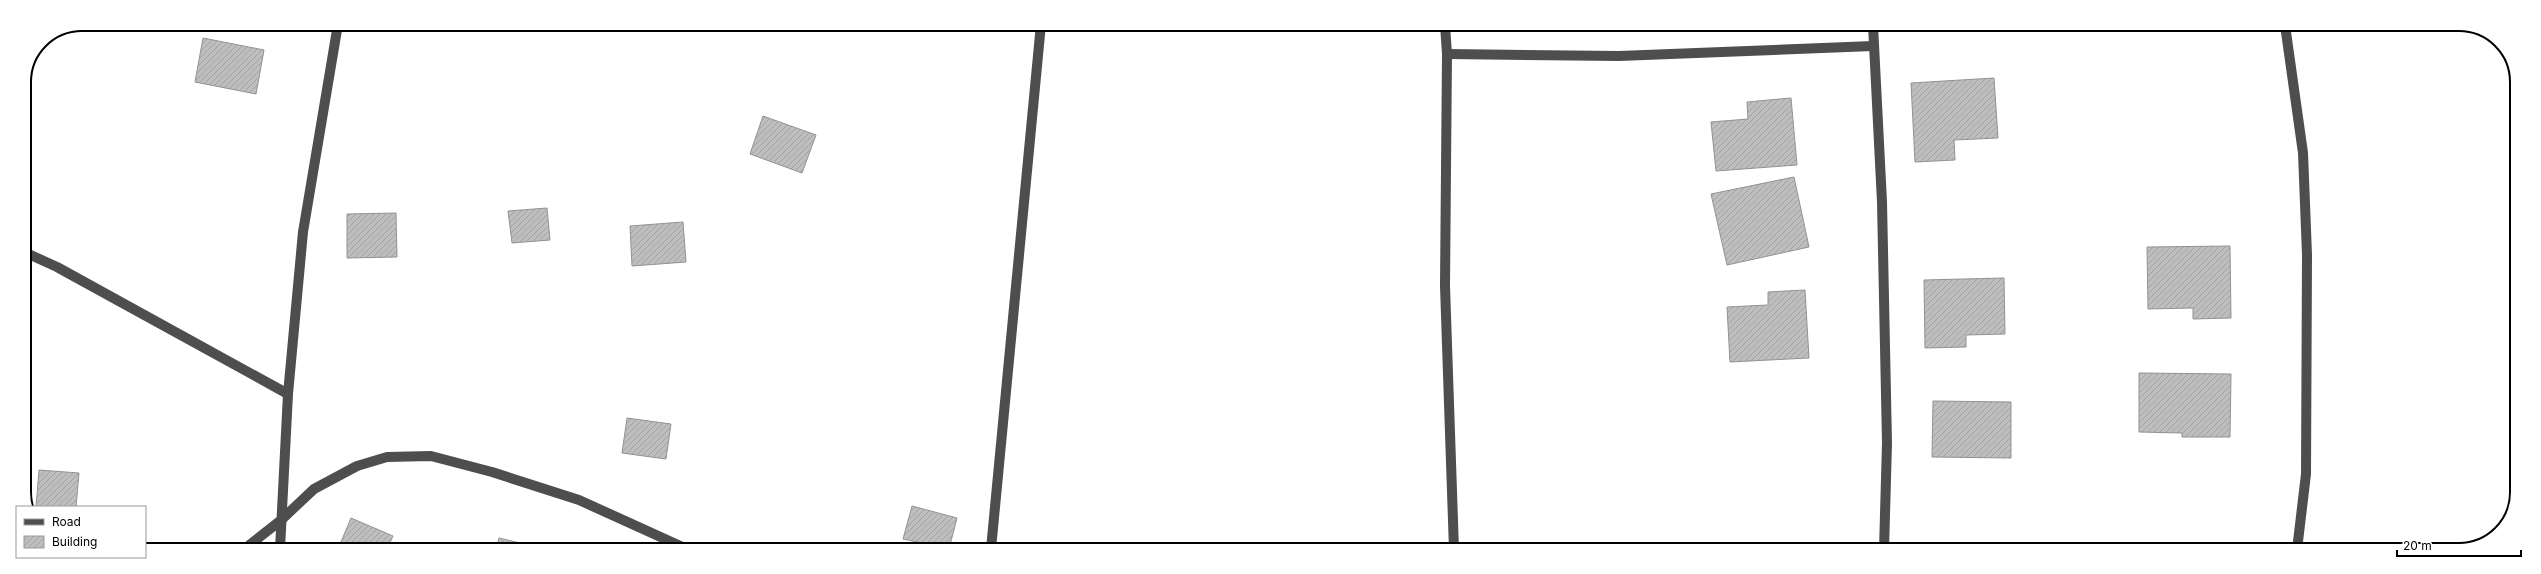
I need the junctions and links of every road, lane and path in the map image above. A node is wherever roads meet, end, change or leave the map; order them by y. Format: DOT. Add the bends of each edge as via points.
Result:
graph roads {
  1 [pos="337,31"];
  2 [pos="1040,31"];
  3 [pos="1445,31"];
  4 [pos="1873,31"];
  5 [pos="2286,31"];
  6 [pos="1873,46"];
  7 [pos="1447,54"];
  8 [pos="31,255"];
  9 [pos="288,394"];
  10 [pos="280,521"];
  11 [pos="252,543"];
  12 [pos="280,543"];
  13 [pos="674,543"];
  14 [pos="992,543"];
  15 [pos="1454,543"];
  16 [pos="1884,543"];
  17 [pos="2298,543"];
  1 -- 9 [label="street" via="303,232"];
  2 -- 14 [label="street"];
  3 -- 7 [label="street"];
  4 -- 6 [label="street"];
  5 -- 17 [label="street" via="2303,153 2308,254 2306,474"];
  6 -- 7 [label="street" via="1620,56"];
  6 -- 16 [label="street" via="1882,202 1887,443"];
  7 -- 15 [label="street" via="1445,286"];
  8 -- 9 [label="street"];
  9 -- 10 [label="street"];
  10 -- 11 [label="street"];
  10 -- 12 [label="street"];
  10 -- 13 [label="street" via="314,489 357,466 387,457 431,456 492,472 579,500"];
}
